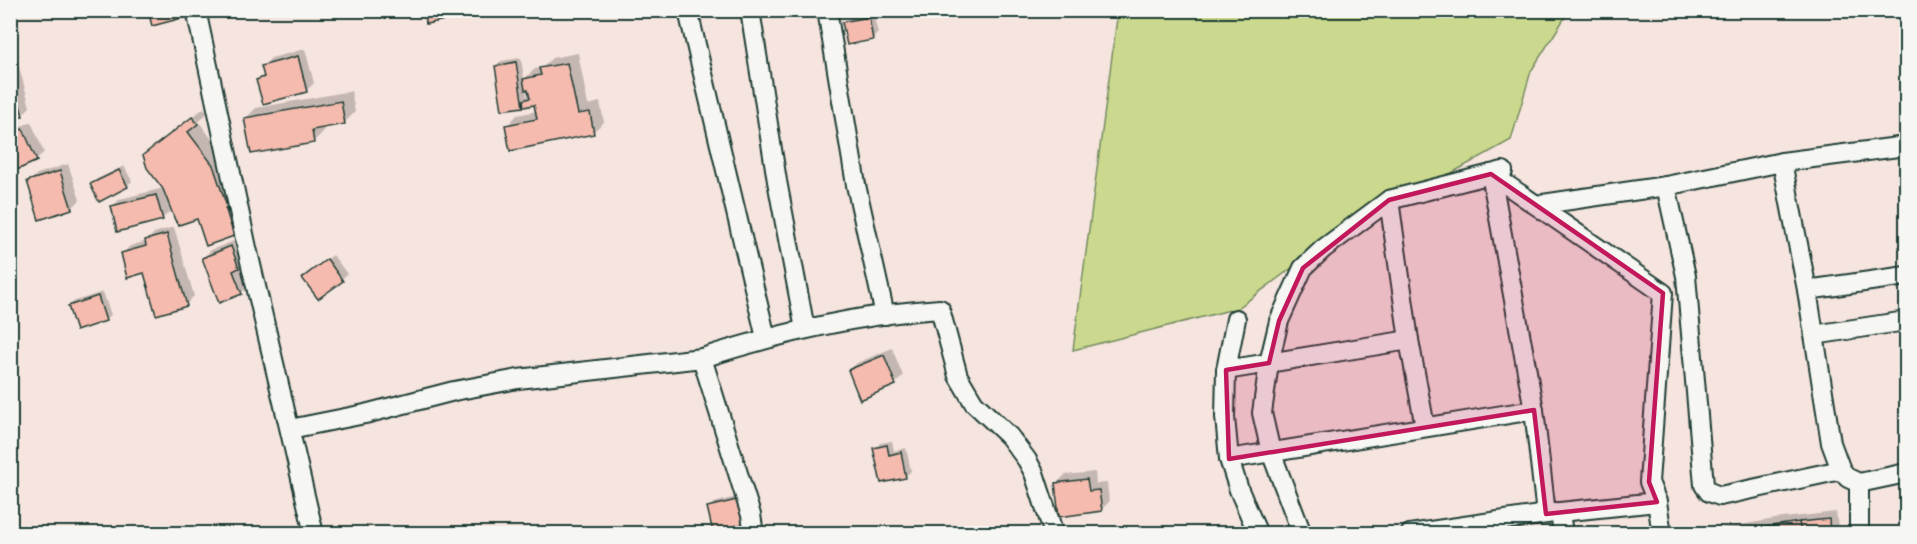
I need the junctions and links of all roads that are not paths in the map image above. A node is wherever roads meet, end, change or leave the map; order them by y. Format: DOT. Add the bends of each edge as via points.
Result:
graph roads {
  1 [pos="195,10"];
  2 [pos="750,10"];
  3 [pos="827,10"];
  4 [pos="688,11"];
  5 [pos="1906,146"];
  6 [pos="1782,162"];
  7 [pos="1497,172"];
  8 [pos="1666,186"];
  9 [pos="1389,200"];
  10 [pos="1536,205"];
  11 [pos="1906,276"];
  12 [pos="1807,290"];
  13 [pos="885,315"];
  14 [pos="1236,319"];
  15 [pos="1906,321"];
  16 [pos="805,329"];
  17 [pos="1814,335"];
  18 [pos="766,338"];
  19 [pos="1409,340"];
  20 [pos="702,358"];
  21 [pos="1269,363"];
  22 [pos="1226,370"];
  23 [pos="1534,410"];
  24 [pos="1425,427"];
  25 [pos="290,429"];
  26 [pos="1271,452"];
  27 [pos="1229,459"];
  28 [pos="1841,470"];
  29 [pos="1906,474"];
  30 [pos="1858,483"];
  31 [pos="1657,502"];
  32 [pos="1553,513"];
  33 [pos="314,534"];
  34 [pos="754,534"];
  35 [pos="1054,534"];
  36 [pos="1258,534"];
  37 [pos="1302,534"];
  38 [pos="1410,534"];
  39 [pos="1563,534"];
  40 [pos="1662,534"];
  41 [pos="1859,534"];
  1 -- 25 [label="street"];
  2 -- 16 [label="street"];
  3 -- 13 [label="street" via="856,185"];
  4 -- 18 [label="street"];
  5 -- 6 [label="street"];
  6 -- 8 [label="street"];
  6 -- 12 [label="street"];
  7 -- 9 [label="street"];
  7 -- 10 [label="street"];
  7 -- 23 [label="street"];
  8 -- 10 [label="street"];
  8 -- 28 [label="street" via="1686,276 1704,485 1720,496"];
  9 -- 19 [label="street"];
  9 -- 21 [label="street" via="1302,268 1279,321"];
  10 -- 31 [label="street" via="1664,293 1649,482"];
  11 -- 12 [label="street"];
  12 -- 17 [label="street"];
  13 -- 16 [label="street"];
  13 -- 35 [label="street" via="940,309 958,376 974,403 1009,436 1027,460"];
  14 -- 22 [label="street"];
  15 -- 17 [label="street"];
  16 -- 18 [label="street"];
  17 -- 28 [label="street" via="1831,442"];
  18 -- 20 [label="street"];
  19 -- 21 [label="street"];
  19 -- 24 [label="street"];
  20 -- 25 [label="street" via="518,379"];
  20 -- 34 [label="street"];
  21 -- 22 [label="street"];
  21 -- 26 [label="street" via="1262,413"];
  22 -- 27 [label="street"];
  23 -- 24 [label="street"];
  23 -- 32 [label="street"];
  24 -- 26 [label="street"];
  25 -- 33 [label="street"];
  26 -- 27 [label="street"];
  26 -- 37 [label="street"];
  27 -- 36 [label="street"];
  28 -- 30 [label="street"];
  29 -- 30 [label="street"];
  30 -- 41 [label="street"];
  31 -- 32 [label="street"];
  31 -- 40 [label="street"];
  32 -- 38 [label="street"];
  32 -- 39 [label="street"];
}
